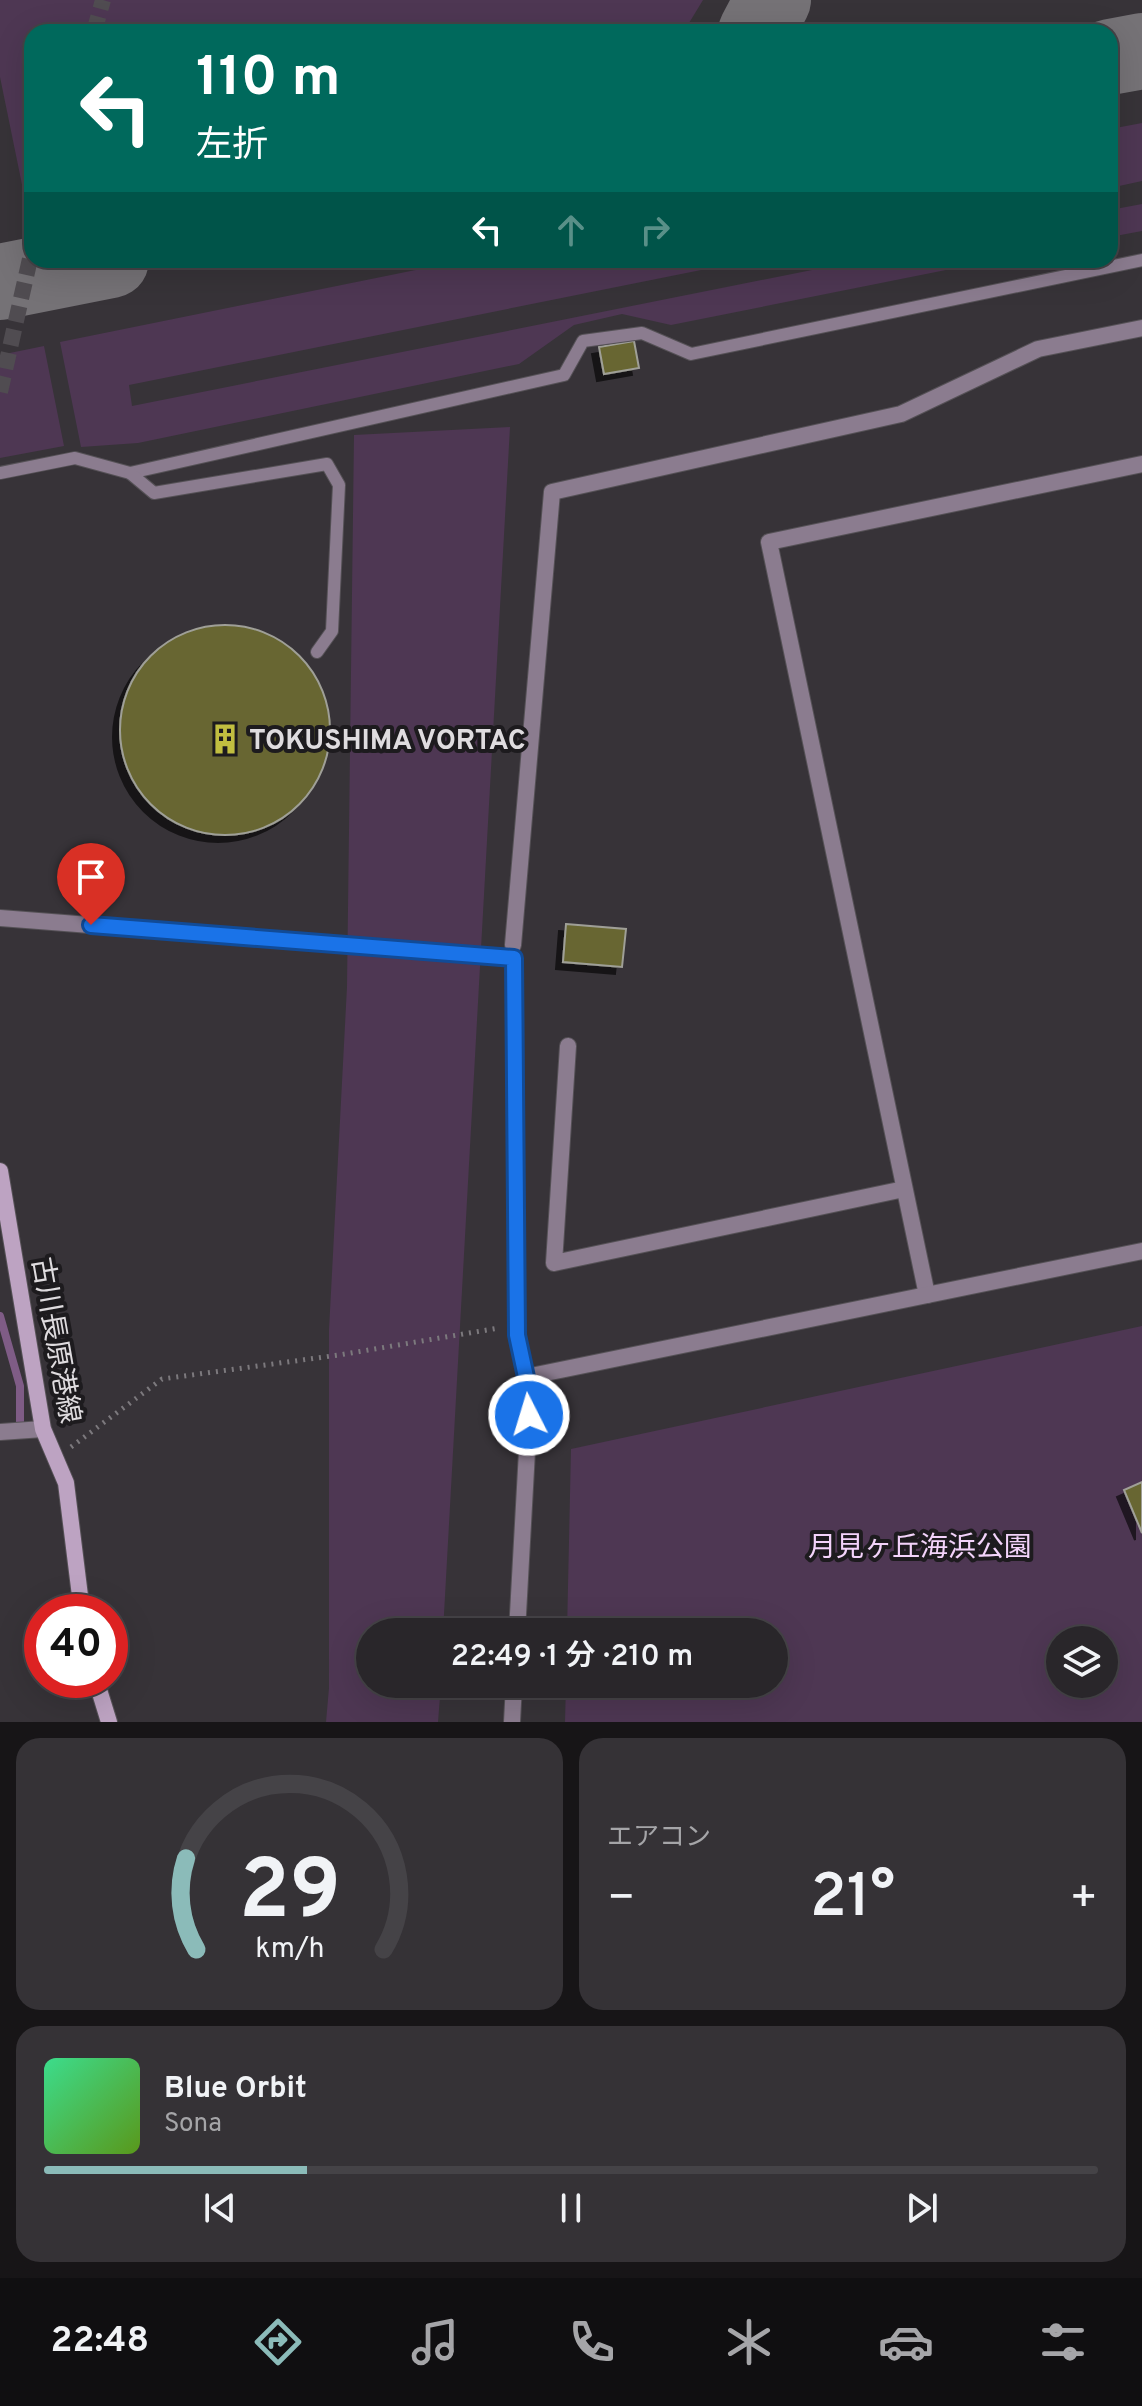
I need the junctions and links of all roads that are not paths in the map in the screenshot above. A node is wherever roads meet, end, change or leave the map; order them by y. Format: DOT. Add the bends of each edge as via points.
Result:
graph roads {
  1 [pos="1142,260"];
  2 [pos="1118,265"];
  3 [pos="1104,268"];
  4 [pos="1142,328"];
  5 [pos="1142,464"];
  6 [pos="0,473"];
  7 [pos="130,473"];
  8 [pos="317,652"];
  9 [pos="0,918"];
  10 [pos="513,945"];
  11 [pos="568,1046"];
  12 [pos="0,1171"];
  13 [pos="904,1189"];
  14 [pos="3,1197"];
  15 [pos="1142,1251"];
  16 [pos="927,1295"];
  17 [pos="526,1377"];
  18 [pos="43,1429"];
  19 [pos="0,1432"];
  20 [pos="80,1594"];
  21 [pos="518,1618"];
  22 [pos="102,1698"];
  23 [pos="513,1698"];
  24 [pos="109,1722"];
  25 [pos="512,1722"];
  1 -- 2 [label="lane"];
  3 -- 7 [label="lane" via="691,354 642,333 583,341 564,375"];
  4 -- 10 [label="street" via="1038,349 901,414 552,492"];
  5 -- 13 [label="street" via="769,542"];
  6 -- 7 [label="lane" via="75,458"];
  7 -- 8 [label="lane" via="154,493 327,464 339,485 333,617 332,631"];
  9 -- 17 [label="street" via="514,958 514,1330"];
  11 -- 13 [label="street" via="554,1263"];
  12 -- 14 [label="main road, 古川長原港線"];
  13 -- 16 [label="street"];
  14 -- 18 [label="main road, 古川長原港線"];
  15 -- 16 [label="street"];
  16 -- 17 [label="street"];
  17 -- 21 [label="street" via="529,1415"];
  18 -- 19 [label="street"];
  18 -- 20 [label="main road, 古川長原港線" via="66,1483"];
  22 -- 24 [label="main road"];
  23 -- 25 [label="street"];
}
